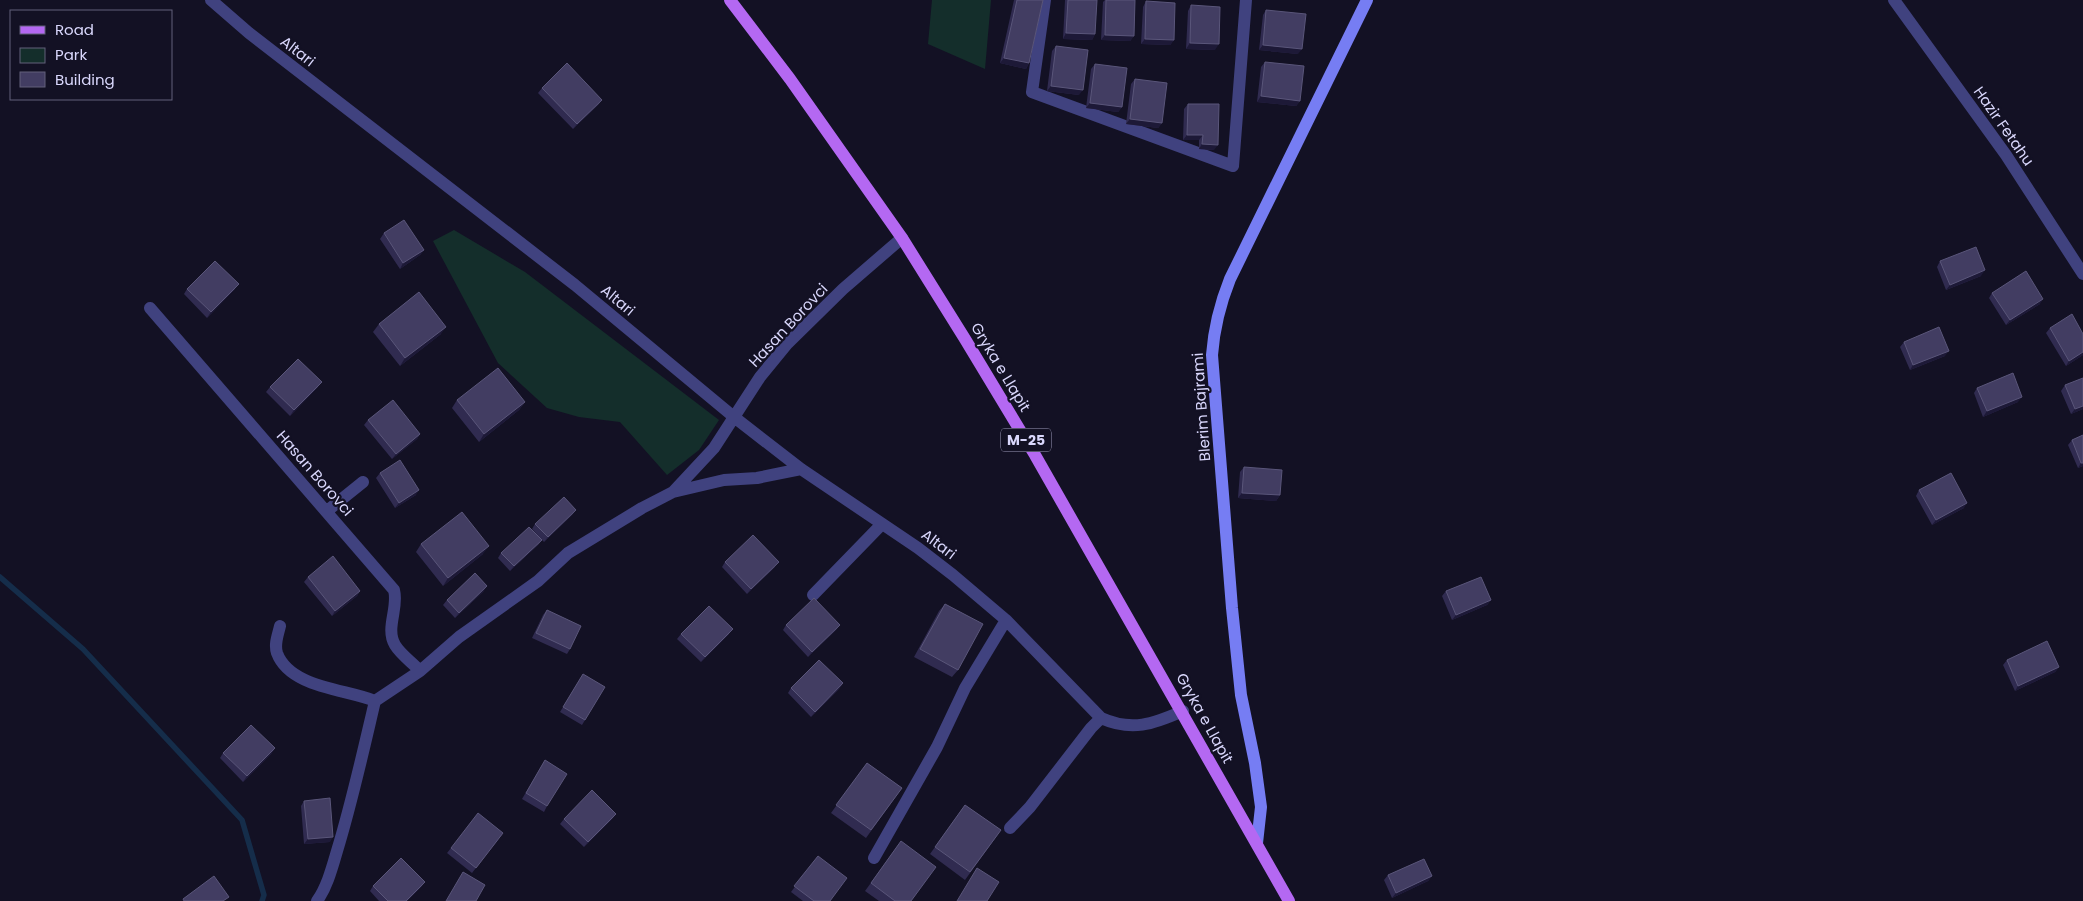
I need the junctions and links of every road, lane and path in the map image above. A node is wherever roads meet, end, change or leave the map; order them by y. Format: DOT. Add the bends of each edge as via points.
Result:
graph roads {
  1 [pos="211,0"];
  2 [pos="730,0"];
  3 [pos="1045,0"];
  4 [pos="1246,0"];
  5 [pos="1358,0"];
  6 [pos="1367,0"];
  7 [pos="1894,0"];
  8 [pos="902,238"];
  9 [pos="2083,274"];
  10 [pos="150,308"];
  11 [pos="734,417"];
  12 [pos="801,468"];
  13 [pos="363,482"];
  14 [pos="674,492"];
  15 [pos="327,511"];
  16 [pos="882,524"];
  17 [pos="813,595"];
  18 [pos="1006,620"];
  19 [pos="280,626"];
  20 [pos="420,671"];
  21 [pos="375,701"];
  22 [pos="1183,711"];
  23 [pos="1101,718"];
  24 [pos="1010,828"];
  25 [pos="1256,843"];
  26 [pos="874,858"];
  27 [pos="317,901"];
  28 [pos="1289,901"];
  1 -- 11 [label="street, Altari" via="575,286"];
  2 -- 8 [label="main road, Gryka e Llapit / M-25" via="790,78"];
  3 -- 4 [label="street" via="1032,92 1232,166"];
  5 -- 6 [label="street"];
  6 -- 25 [label="street, Blerim Bajrami" via="1230,278 1219,306 1214,334 1213,365 1232,608 1241,695 1261,807"];
  7 -- 9 [label="street, Hazir Fetahu" via="2006,155"];
  8 -- 11 [label="street, Hasan Borovci" via="787,344"];
  8 -- 22 [label="main road, Gryka e Llapit / M-25" via="1036,455"];
  10 -- 15 [label="street, Hasan Borovci"];
  11 -- 12 [label="street, Altari"];
  11 -- 14 [label="street, Hasan Borovci" via="714,448"];
  12 -- 14 [label="street, Hasan Borovci" via="757,478 724,480"];
  12 -- 16 [label="street, Altari"];
  13 -- 15 [label="street"];
  14 -- 20 [label="street, Hasan Borovci" via="601,531 568,553 538,581 459,637"];
  15 -- 20 [label="street, Hasan Borovci" via="394,590 397,599 392,637 398,649"];
  16 -- 17 [label="street"];
  16 -- 18 [label="street, Altari" via="953,575"];
  18 -- 23 [label="street, Altari"];
  18 -- 26 [label="street" via="965,688 937,747"];
  19 -- 21 [label="street" via="277,653 285,666 315,684"];
  20 -- 21 [label="street, Hasan Borovci"];
  21 -- 27 [label="street" via="342,835"];
  22 -- 23 [label="street, Altari" via="1139,726 1115,724"];
  22 -- 25 [label="main road, Gryka e Llapit / M-25"];
  23 -- 24 [label="street"];
  25 -- 28 [label="main road, Gryka e Llapit / M-25"];
}
